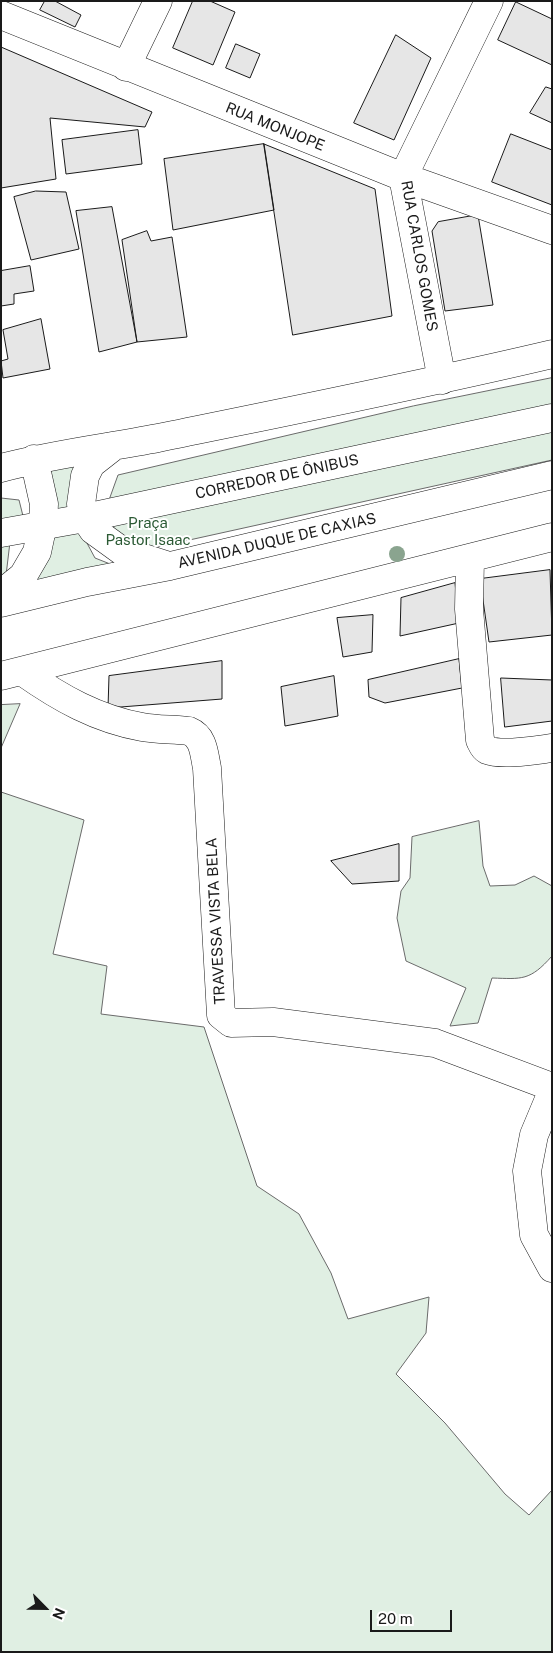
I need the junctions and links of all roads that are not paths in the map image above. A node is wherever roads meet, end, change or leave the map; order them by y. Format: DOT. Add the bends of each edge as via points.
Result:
graph roads {
  1 [pos="158,1"];
  2 [pos="489,1"];
  3 [pos="1,15"];
  4 [pos="126,67"];
  5 [pos="403,177"];
  6 [pos="552,230"];
  7 [pos="552,354"];
  8 [pos="442,380"];
  9 [pos="552,418"];
  10 [pos="114,446"];
  11 [pos="34,459"];
  12 [pos="1,468"];
  13 [pos="552,475"];
  14 [pos="85,518"];
  15 [pos="44,524"];
  16 [pos="1,533"];
  17 [pos="552,537"];
  18 [pos="470,559"];
  19 [pos="170,566"];
  20 [pos="1,594"];
  21 [pos="1,604"];
  22 [pos="12,674"];
  23 [pos="552,748"];
  24 [pos="552,1086"];
  25 [pos="552,1092"];
  26 [pos="552,1268"];
  1 -- 4 [label="main road"];
  2 -- 5 [label="main road, RUA CARLOS GOMES"];
  3 -- 4 [label="main road, RUA MONJOPE"];
  4 -- 5 [label="main road, RUA MONJOPE"];
  5 -- 6 [label="main road, RUA MONJOPE"];
  5 -- 8 [label="main road, RUA CARLOS GOMES"];
  7 -- 8 [label="main road"];
  8 -- 10 [label="main road"];
  9 -- 14 [label="main road, CORREDOR DE ÔNIBUS"];
  10 -- 11 [label="main road"];
  10 -- 14 [label="main road" via="91,464 85,476 82,504"];
  11 -- 12 [label="main road"];
  11 -- 15 [label="main road" via="44,504"];
  13 -- 19 [label="main road, AVENIDA DUQUE DE CAXIAS"];
  14 -- 15 [label="main road, CORREDOR DE ÔNIBUS"];
  14 -- 19 [label="main road" via="93,530 122,551"];
  15 -- 16 [label="main road, CORREDOR DE ÔNIBUS"];
  15 -- 20 [label="main road" via="37,552 28,568"];
  17 -- 18 [label="main road"];
  18 -- 22 [label="main road"];
  18 -- 23 [label="main road" via="470,609 483,747 497,751"];
  19 -- 21 [label="main road, AVENIDA DUQUE DE CAXIAS" via="87,582"];
  22 -- 24 [label="main road, TRAVESSA VISTA BELA" via="59,698 119,722 144,728 189,731 201,740 207,768 221,1015 230,1023 273,1022 435,1043"];
  25 -- 26 [label="main road" via="534,1135 527,1171 534,1234"];
}
